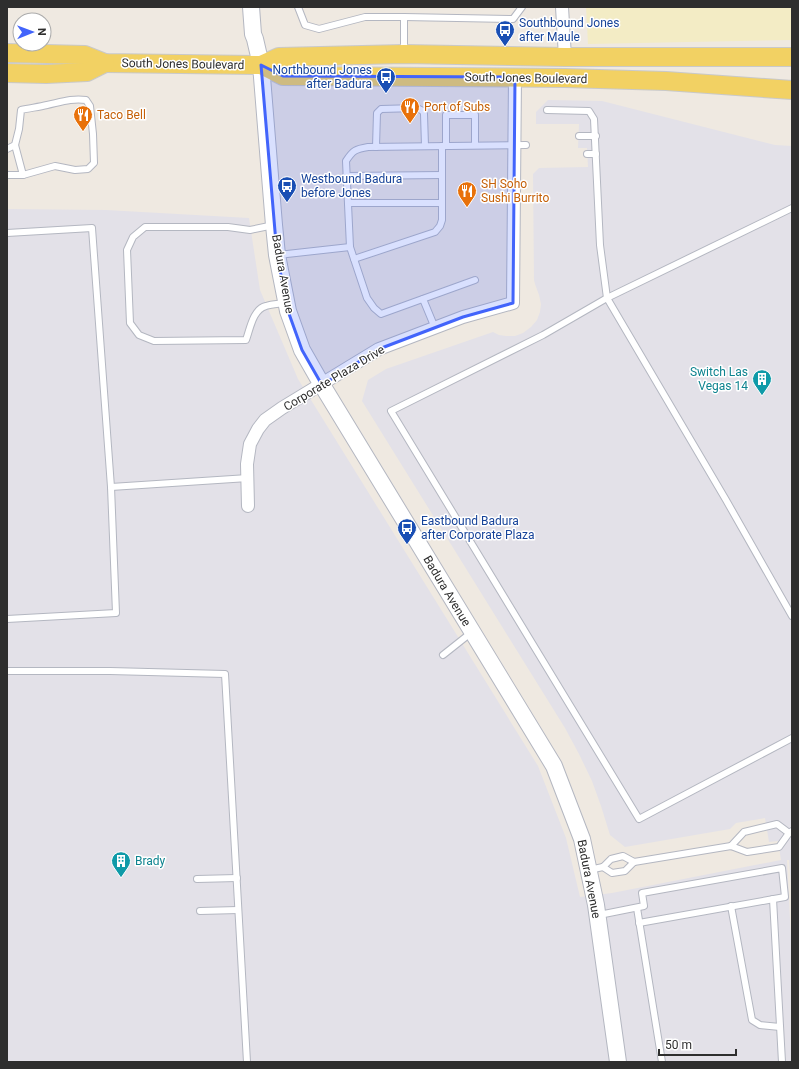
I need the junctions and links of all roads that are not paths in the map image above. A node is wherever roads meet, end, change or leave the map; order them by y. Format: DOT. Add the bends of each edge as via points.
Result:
graph roads {
  1 [pos="251,7"];
  2 [pos="298,7"];
  3 [pos="522,7"];
  4 [pos="562,7"];
  5 [pos="404,17"];
  6 [pos="9,54"];
  7 [pos="404,54"];
  8 [pos="565,57"];
  9 [pos="792,57"];
  10 [pos="105,64"];
  11 [pos="262,65"];
  12 [pos="7,73"];
  13 [pos="515,77"];
  14 [pos="792,90"];
  15 [pos="546,110"];
  16 [pos="579,136"];
  17 [pos="596,136"];
  18 [pos="14,145"];
  19 [pos="475,145"];
  20 [pos="520,145"];
  21 [pos="425,146"];
  22 [pos="444,146"];
  23 [pos="376,147"];
  24 [pos="7,149"];
  25 [pos="587,154"];
  26 [pos="596,154"];
  27 [pos="23,174"];
  28 [pos="7,175"];
  29 [pos="442,175"];
  30 [pos="346,176"];
  31 [pos="348,203"];
  32 [pos="442,203"];
  33 [pos="792,208"];
  34 [pos="274,225"];
  35 [pos="7,233"];
  36 [pos="350,247"];
  37 [pos="277,255"];
  38 [pos="354,259"];
  39 [pos="474,280"];
  40 [pos="608,298"];
  41 [pos="423,299"];
  42 [pos="286,303"];
  43 [pos="435,328"];
  44 [pos="322,385"];
  45 [pos="248,478"];
  46 [pos="111,487"];
  47 [pos="248,506"];
  48 [pos="792,616"];
  49 [pos="7,619"];
  50 [pos="472,632"];
  51 [pos="443,655"];
  52 [pos="7,671"];
  53 [pos="792,738"];
  54 [pos="791,832"];
  55 [pos="731,846"];
  56 [pos="634,862"];
  57 [pos="596,868"];
  58 [pos="237,878"];
  59 [pos="197,879"];
  60 [pos="773,899"];
  61 [pos="731,906"];
  62 [pos="637,908"];
  63 [pos="238,910"];
  64 [pos="200,911"];
  65 [pos="597,916"];
  66 [pos="639,922"];
  67 [pos="780,1027"];
  68 [pos="247,1062"];
  69 [pos="618,1062"];
  70 [pos="662,1062"];
  71 [pos="782,1062"];
  1 -- 11 [label="main road, Badura Avenue" via="253,34"];
  2 -- 5 [label="lane" via="305,25 319,29 365,18"];
  3 -- 5 [label="lane" via="513,20"];
  4 -- 8 [label="street"];
  5 -- 7 [label="lane"];
  6 -- 10 [label="main road, South Jones Boulevard" via="85,55"];
  7 -- 8 [label="main road, South Jones Boulevard"];
  7 -- 11 [label="main road, South Jones Boulevard" via="279,56"];
  8 -- 9 [label="main road, South Jones Boulevard"];
  10 -- 11 [label="main road, South Jones Boulevard"];
  10 -- 12 [label="main road, South Jones Boulevard" via="87,72"];
  11 -- 13 [label="main road, South Jones Boulevard" via="283,76"];
  11 -- 34 [label="main road, Badura Avenue"];
  13 -- 14 [label="main road, South Jones Boulevard" via="666,81"];
  13 -- 20 [label="street"];
  15 -- 17 [label="lane" via="589,111 594,119"];
  16 -- 17 [label="lane"];
  17 -- 26 [label="lane"];
  18 -- 24 [label="lane"];
  18 -- 27 [label="lane"];
  18 -- 27 [label="lane" via="21,110 79,99 86,100 90,106 94,163 88,169 75,170 55,166"];
  19 -- 20 [label="lane"];
  19 -- 22 [label="lane"];
  19 -- 22 [label="lane" via="475,115 446,115"];
  20 -- 43 [label="street, Corporate Plaza Drive" via="513,303"];
  21 -- 22 [label="lane"];
  21 -- 23 [label="lane"];
  21 -- 23 [label="lane" via="423,111 407,108 381,109 376,113"];
  22 -- 29 [label="lane"];
  23 -- 30 [label="lane" via="355,149 346,161"];
  25 -- 26 [label="lane"];
  26 -- 40 [label="lane" via="600,245"];
  27 -- 28 [label="lane"];
  29 -- 30 [label="lane"];
  29 -- 32 [label="lane"];
  30 -- 31 [label="lane"];
  31 -- 32 [label="lane"];
  31 -- 36 [label="lane"];
  32 -- 38 [label="lane" via="442,220 435,232"];
  33 -- 40 [label="lane"];
  34 -- 37 [label="main road, Badura Avenue"];
  34 -- 42 [label="lane" via="250,230 228,227 145,227 133,237 127,250 130,323 139,335 154,341 246,340 258,311 265,306"];
  35 -- 46 [label="lane" via="92,228"];
  36 -- 37 [label="lane"];
  36 -- 38 [label="lane"];
  37 -- 42 [label="main road, Badura Avenue"];
  38 -- 41 [label="lane" via="368,298 381,314"];
  39 -- 41 [label="lane"];
  40 -- 48 [label="lane"];
  40 -- 53 [label="lane" via="543,335 391,411 639,819"];
  41 -- 43 [label="lane"];
  42 -- 44 [label="main road, Badura Avenue" via="302,350"];
  43 -- 44 [label="street, Corporate Plaza Drive" via="380,349"];
  44 -- 45 [label="street, Corporate Plaza Drive" via="265,420 250,444"];
  44 -- 50 [label="main road, Badura Avenue"];
  45 -- 46 [label="lane"];
  45 -- 47 [label="street, Corporate Plaza Drive"];
  46 -- 49 [label="lane" via="116,613"];
  50 -- 51 [label="lane"];
  50 -- 57 [label="main road, Badura Avenue" via="554,766"];
  52 -- 58 [label="lane" via="225,674"];
  54 -- 55 [label="lane" via="779,847 747,852"];
  54 -- 55 [label="lane" via="777,824 744,832"];
  55 -- 56 [label="lane"];
  56 -- 57 [label="lane" via="625,870 612,873"];
  56 -- 57 [label="lane" via="623,856 611,859"];
  57 -- 65 [label="main road, Badura Avenue"];
  58 -- 59 [label="lane"];
  58 -- 63 [label="lane"];
  60 -- 61 [label="lane"];
  60 -- 62 [label="lane" via="784,897 782,868 642,893 644,906"];
  60 -- 67 [label="lane"];
  61 -- 66 [label="lane"];
  61 -- 67 [label="lane" via="752,1020"];
  62 -- 65 [label="lane"];
  62 -- 66 [label="lane"];
  63 -- 64 [label="lane"];
  63 -- 68 [label="lane"];
  65 -- 69 [label="main road, Badura Avenue"];
  66 -- 70 [label="lane"];
  67 -- 71 [label="lane"];
}
